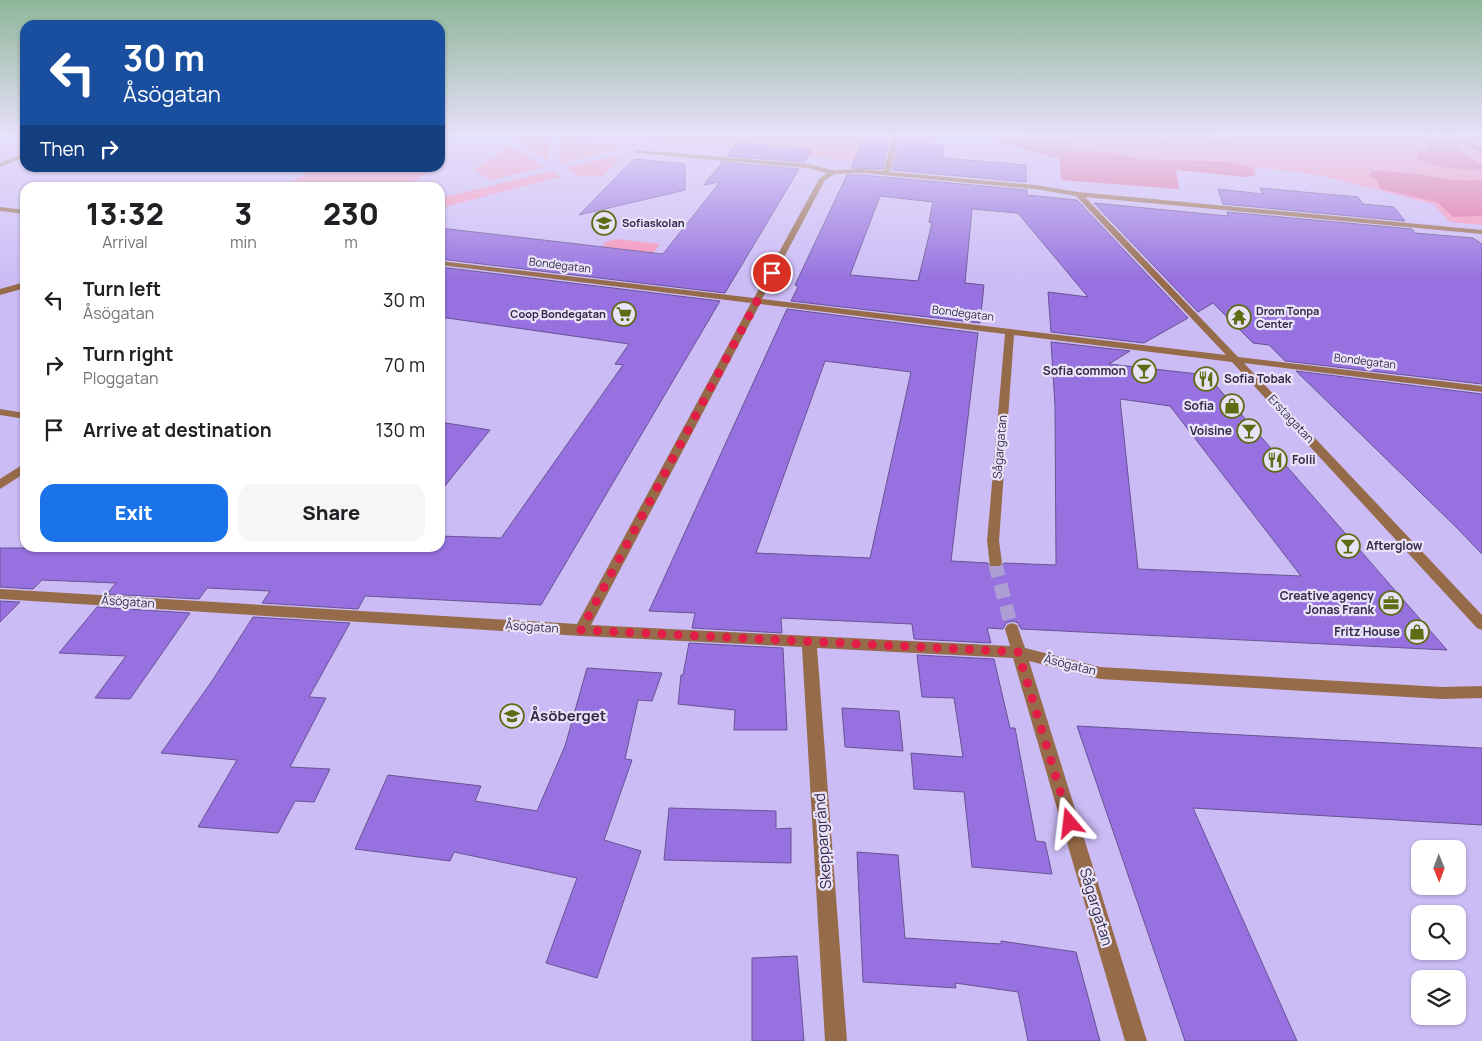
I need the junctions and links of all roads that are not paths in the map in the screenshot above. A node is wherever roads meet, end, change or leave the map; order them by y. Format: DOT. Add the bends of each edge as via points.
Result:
graph roads {
  1 [pos="820,184"];
  2 [pos="991,184"];
  3 [pos="1078,194"];
  4 [pos="0,209"];
  5 [pos="20,211"];
  6 [pos="1482,232"];
  7 [pos="445,264"];
  8 [pos="20,286"];
  9 [pos="0,292"];
  10 [pos="757,301"];
  11 [pos="1010,332"];
  12 [pos="1234,358"];
  13 [pos="1482,388"];
  14 [pos="0,412"];
  15 [pos="20,415"];
  16 [pos="20,472"];
  17 [pos="0,486"];
  18 [pos="995,563"];
  19 [pos="0,594"];
  20 [pos="1482,624"];
  21 [pos="1012,629"];
  22 [pos="581,630"];
  23 [pos="809,640"];
  24 [pos="1018,652"];
  25 [pos="1482,692"];
  26 [pos="836,1041"];
  27 [pos="1136,1041"];
  1 -- 10 [label="street"];
  2 -- 3 [label="street"];
  3 -- 6 [label="street"];
  3 -- 12 [label="street, Erstagatan"];
  4 -- 5 [label="street"];
  7 -- 10 [label="street, Bondegatan"];
  8 -- 9 [label="street"];
  10 -- 11 [label="street, Bondegatan"];
  10 -- 22 [label="street"];
  11 -- 12 [label="street, Bondegatan"];
  11 -- 18 [label="street, Sågargatan" via="993,541"];
  12 -- 13 [label="street, Bondegatan"];
  12 -- 20 [label="street, Erstagatan"];
  14 -- 15 [label="street"];
  16 -- 17 [label="street"];
  19 -- 22 [label="street, Åsögatan"];
  21 -- 24 [label="street, Sågargatan"];
  22 -- 23 [label="street, Åsögatan"];
  23 -- 24 [label="street, Åsögatan"];
  23 -- 26 [label="street, Skeppargränd"];
  24 -- 25 [label="street, Åsögatan" via="1100,672 1442,694"];
  24 -- 27 [label="street, Sågargatan"];
}
